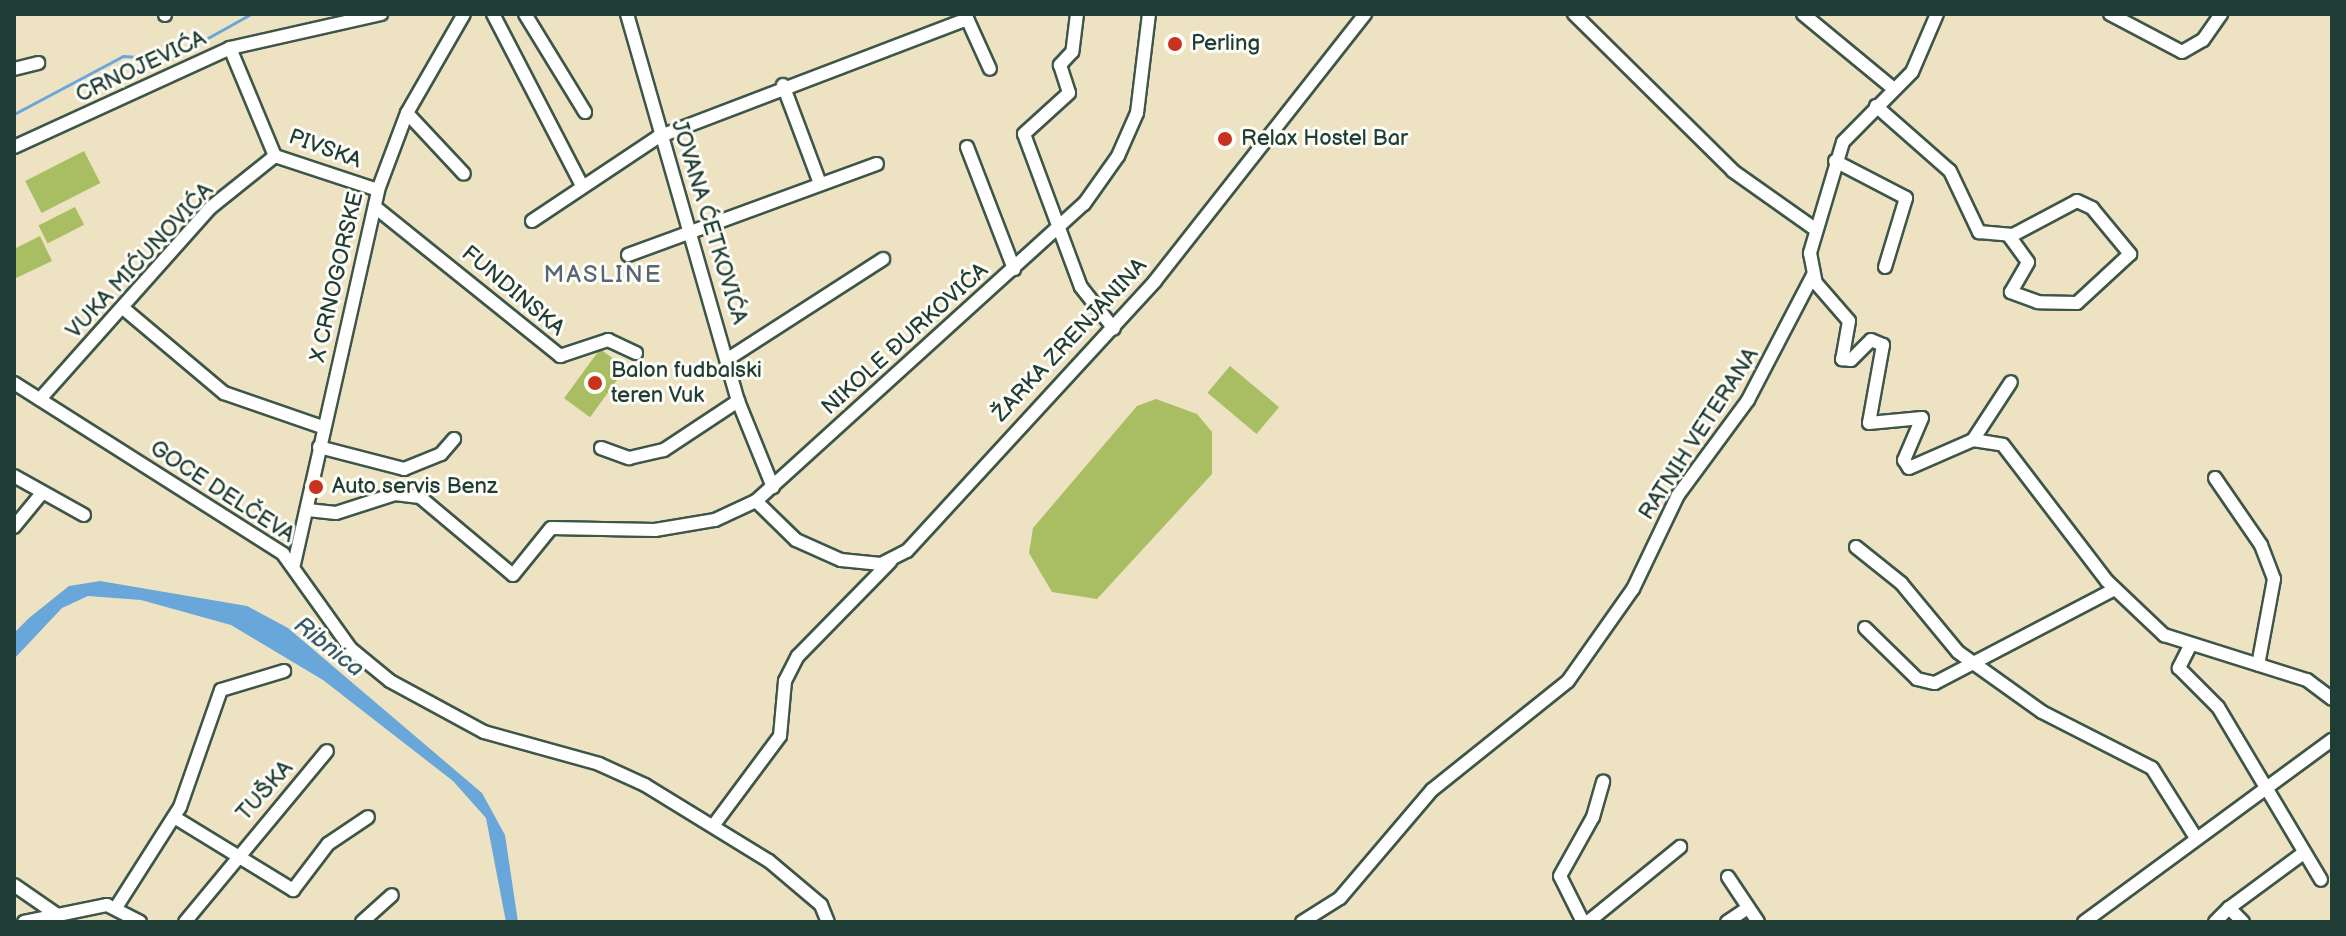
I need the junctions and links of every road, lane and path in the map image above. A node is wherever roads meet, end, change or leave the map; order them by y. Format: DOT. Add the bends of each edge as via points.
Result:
graph roads {
  1 [pos="381,14"];
  2 [pos="464,14"];
  3 [pos="493,14"];
  4 [pos="525,14"];
  5 [pos="627,14"];
  6 [pos="1077,14"];
  7 [pos="1149,14"];
  8 [pos="1365,14"];
  9 [pos="1574,14"];
  10 [pos="1803,14"];
  11 [pos="1937,14"];
  12 [pos="2110,14"];
  13 [pos="2221,14"];
  14 [pos="966,16"];
  15 [pos="230,48"];
  16 [pos="38,63"];
  17 [pos="14,69"];
  18 [pos="990,69"];
  19 [pos="783,85"];
  20 [pos="1894,89"];
  21 [pos="1876,106"];
  22 [pos="585,112"];
  23 [pos="407,113"];
  24 [pos="658,137"];
  25 [pos="14,147"];
  26 [pos="967,147"];
  27 [pos="275,156"];
  28 [pos="1835,161"];
  29 [pos="877,164"];
  30 [pos="464,174"];
  31 [pos="819,181"];
  32 [pos="581,184"];
  33 [pos="378,190"];
  34 [pos="375,207"];
  35 [pos="532,221"];
  36 [pos="1815,229"];
  37 [pos="1058,231"];
  38 [pos="688,232"];
  39 [pos="2009,236"];
  40 [pos="628,255"];
  41 [pos="883,259"];
  42 [pos="1885,267"];
  43 [pos="1014,269"];
  44 [pos="1813,275"];
  45 [pos="123,308"];
  46 [pos="1114,329"];
  47 [pos="636,353"];
  48 [pos="731,357"];
  49 [pos="2011,382"];
  50 [pos="14,383"];
  51 [pos="40,399"];
  52 [pos="738,401"];
  53 [pos="322,427"];
  54 [pos="454,439"];
  55 [pos="1973,440"];
  56 [pos="319,447"];
  57 [pos="601,448"];
  58 [pos="14,476"];
  59 [pos="2215,478"];
  60 [pos="773,487"];
  61 [pos="42,493"];
  62 [pos="756,501"];
  63 [pos="308,510"];
  64 [pos="84,515"];
  65 [pos="14,527"];
  66 [pos="1856,547"];
  67 [pos="890,562"];
  68 [pos="294,564"];
  69 [pos="2115,589"];
  70 [pos="1865,628"];
  71 [pos="2190,646"];
  72 [pos="1980,665"];
  73 [pos="2258,665"];
  74 [pos="284,671"];
  75 [pos="2332,699"];
  76 [pos="2332,740"];
  77 [pos="327,751"];
  78 [pos="1603,781"];
  79 [pos="2266,784"];
  80 [pos="174,817"];
  81 [pos="368,817"];
  82 [pos="713,826"];
  83 [pos="2196,838"];
  84 [pos="1680,847"];
  85 [pos="2301,855"];
  86 [pos="233,857"];
  87 [pos="1728,877"];
  88 [pos="2321,880"];
  89 [pos="14,885"];
  90 [pos="392,895"];
  91 [pos="112,906"];
  92 [pos="2229,908"];
  93 [pos="1746,909"];
  94 [pos="56,914"];
  95 [pos="42,920"];
  96 [pos="24,922"];
  97 [pos="140,922"];
  98 [pos="185,922"];
  99 [pos="362,922"];
  100 [pos="828,922"];
  101 [pos="1302,922"];
  102 [pos="1586,922"];
  103 [pos="1727,922"];
  104 [pos="1758,922"];
  105 [pos="2084,922"];
  106 [pos="2215,922"];
  107 [pos="2243,922"];
  1 -- 15 [label="street, CRNOJEVIĆA"];
  2 -- 23 [label="street, X CRNOGORSKE"];
  3 -- 32 [label="street"];
  4 -- 22 [label="street"];
  5 -- 24 [label="street, JOVANA ĆETKOVIĆA" via="649,72"];
  6 -- 37 [label="street" via="1073,47 1060,65 1069,93 1024,134"];
  7 -- 37 [label="street, NIKOLE ĐURKOVIĆA" via="1144,86 1131,129 1111,169"];
  8 -- 46 [label="street, ŽARKA ZRENJANINA"];
  9 -- 36 [label="street" via="1733,171"];
  10 -- 20 [label="street"];
  11 -- 20 [label="street, RATNIH VETERANA" via="1912,72"];
  12 -- 13 [label="street" via="2182,52 2203,40"];
  14 -- 18 [label="street"];
  14 -- 19 [label="street"];
  15 -- 25 [label="street, CRNOJEVIĆA"];
  15 -- 27 [label="street, PIVSKA"];
  16 -- 17 [label="street"];
  19 -- 24 [label="street"];
  19 -- 31 [label="street"];
  20 -- 21 [label="street, RATNIH VETERANA"];
  21 -- 28 [label="street, RATNIH VETERANA"];
  21 -- 39 [label="street" via="1950,171 1973,229"];
  23 -- 30 [label="street"];
  23 -- 33 [label="street, X CRNOGORSKE"];
  24 -- 32 [label="street"];
  24 -- 38 [label="street, JOVANA ĆETKOVIĆA"];
  26 -- 43 [label="street"];
  27 -- 33 [label="street, PIVSKA"];
  27 -- 45 [label="street, VUKA MIĆUNOVIĆA" via="210,208"];
  28 -- 36 [label="street, RATNIH VETERANA"];
  28 -- 42 [label="street" via="1906,198"];
  29 -- 31 [label="street"];
  31 -- 38 [label="street"];
  32 -- 35 [label="street"];
  33 -- 34 [label="street, X CRNOGORSKE"];
  34 -- 47 [label="street, FUNDINSKA" via="560,356 608,340"];
  34 -- 53 [label="street, X CRNOGORSKE"];
  36 -- 44 [label="street, RATNIH VETERANA"];
  37 -- 43 [label="street, NIKOLE ĐURKOVIĆA"];
  37 -- 46 [label="street" via="1086,296"];
  38 -- 40 [label="street"];
  38 -- 48 [label="street, JOVANA ĆETKOVIĆA"];
  39 -- 39 [label="street" via="2077,201 2092,208 2130,254 2077,303 2038,302 2011,292 2028,262"];
  41 -- 48 [label="street"];
  43 -- 60 [label="street, NIKOLE ĐURKOVIĆA"];
  44 -- 55 [label="street" via="1849,321 1842,359 1851,360 1874,339 1883,345 1869,423 1915,415 1924,420 1906,467"];
  44 -- 101 [label="street, RATNIH VETERANA" via="1748,400 1678,495 1633,589 1568,681 1432,790 1340,898"];
  45 -- 51 [label="street, VUKA MIĆUNOVIĆA"];
  45 -- 53 [label="street" via="224,393"];
  46 -- 67 [label="street, ŽARKA ZRENJANINA" via="1000,443 926,534"];
  48 -- 52 [label="street, JOVANA ĆETKOVIĆA"];
  49 -- 55 [label="street"];
  50 -- 51 [label="street, GOCE DELČEVA"];
  51 -- 68 [label="street, GOCE DELČEVA"];
  52 -- 57 [label="street" via="664,450 629,458"];
  52 -- 60 [label="street, JOVANA ĆETKOVIĆA"];
  53 -- 56 [label="street, X CRNOGORSKE"];
  54 -- 56 [label="street" via="441,454 408,469"];
  55 -- 69 [label="street" via="2007,448"];
  56 -- 63 [label="street, X CRNOGORSKE"];
  58 -- 61 [label="street"];
  59 -- 73 [label="street" via="2261,545 2274,579"];
  60 -- 62 [label="street, NIKOLE ĐURKOVIĆA"];
  61 -- 64 [label="street"];
  61 -- 65 [label="street"];
  62 -- 63 [label="street, NIKOLE ĐURKOVIĆA" via="715,520 655,530 551,528 513,575 420,497 395,494 336,513"];
  62 -- 67 [label="street" via="812,548 849,562"];
  63 -- 68 [label="street, X CRNOGORSKE"];
  66 -- 72 [label="street"];
  67 -- 82 [label="street, ŽARKA ZRENJANINA" via="798,656 785,681 780,736"];
  68 -- 82 [label="street, GOCE DELČEVA" via="351,649 413,696 513,743 619,772"];
  69 -- 71 [label="street" via="2164,635"];
  69 -- 72 [label="street"];
  70 -- 72 [label="street" via="1924,682"];
  71 -- 73 [label="street"];
  71 -- 79 [label="street" via="2179,668 2218,707"];
  72 -- 83 [label="street" via="2042,712 2143,760"];
  73 -- 75 [label="street" via="2307,680"];
  74 -- 80 [label="street" via="221,690"];
  76 -- 79 [label="street"];
  77 -- 86 [label="street, TUŠKA"];
  78 -- 102 [label="street" via="1593,817 1560,876"];
  79 -- 83 [label="street"];
  79 -- 85 [label="street"];
  80 -- 86 [label="street"];
  80 -- 91 [label="street"];
  81 -- 86 [label="street" via="328,844 302,884 285,888"];
  82 -- 100 [label="street, GOCE DELČEVA" via="807,891"];
  83 -- 105 [label="street" via="2157,875"];
  84 -- 102 [label="street"];
  85 -- 88 [label="street"];
  85 -- 92 [label="street"];
  86 -- 98 [label="street, TUŠKA"];
  87 -- 93 [label="street"];
  89 -- 94 [label="street"];
  90 -- 99 [label="street"];
  91 -- 94 [label="street"];
  91 -- 97 [label="street"];
  92 -- 106 [label="street"];
  92 -- 107 [label="street"];
  93 -- 103 [label="street"];
  93 -- 104 [label="street"];
  94 -- 95 [label="street"];
  95 -- 96 [label="street"];
}
